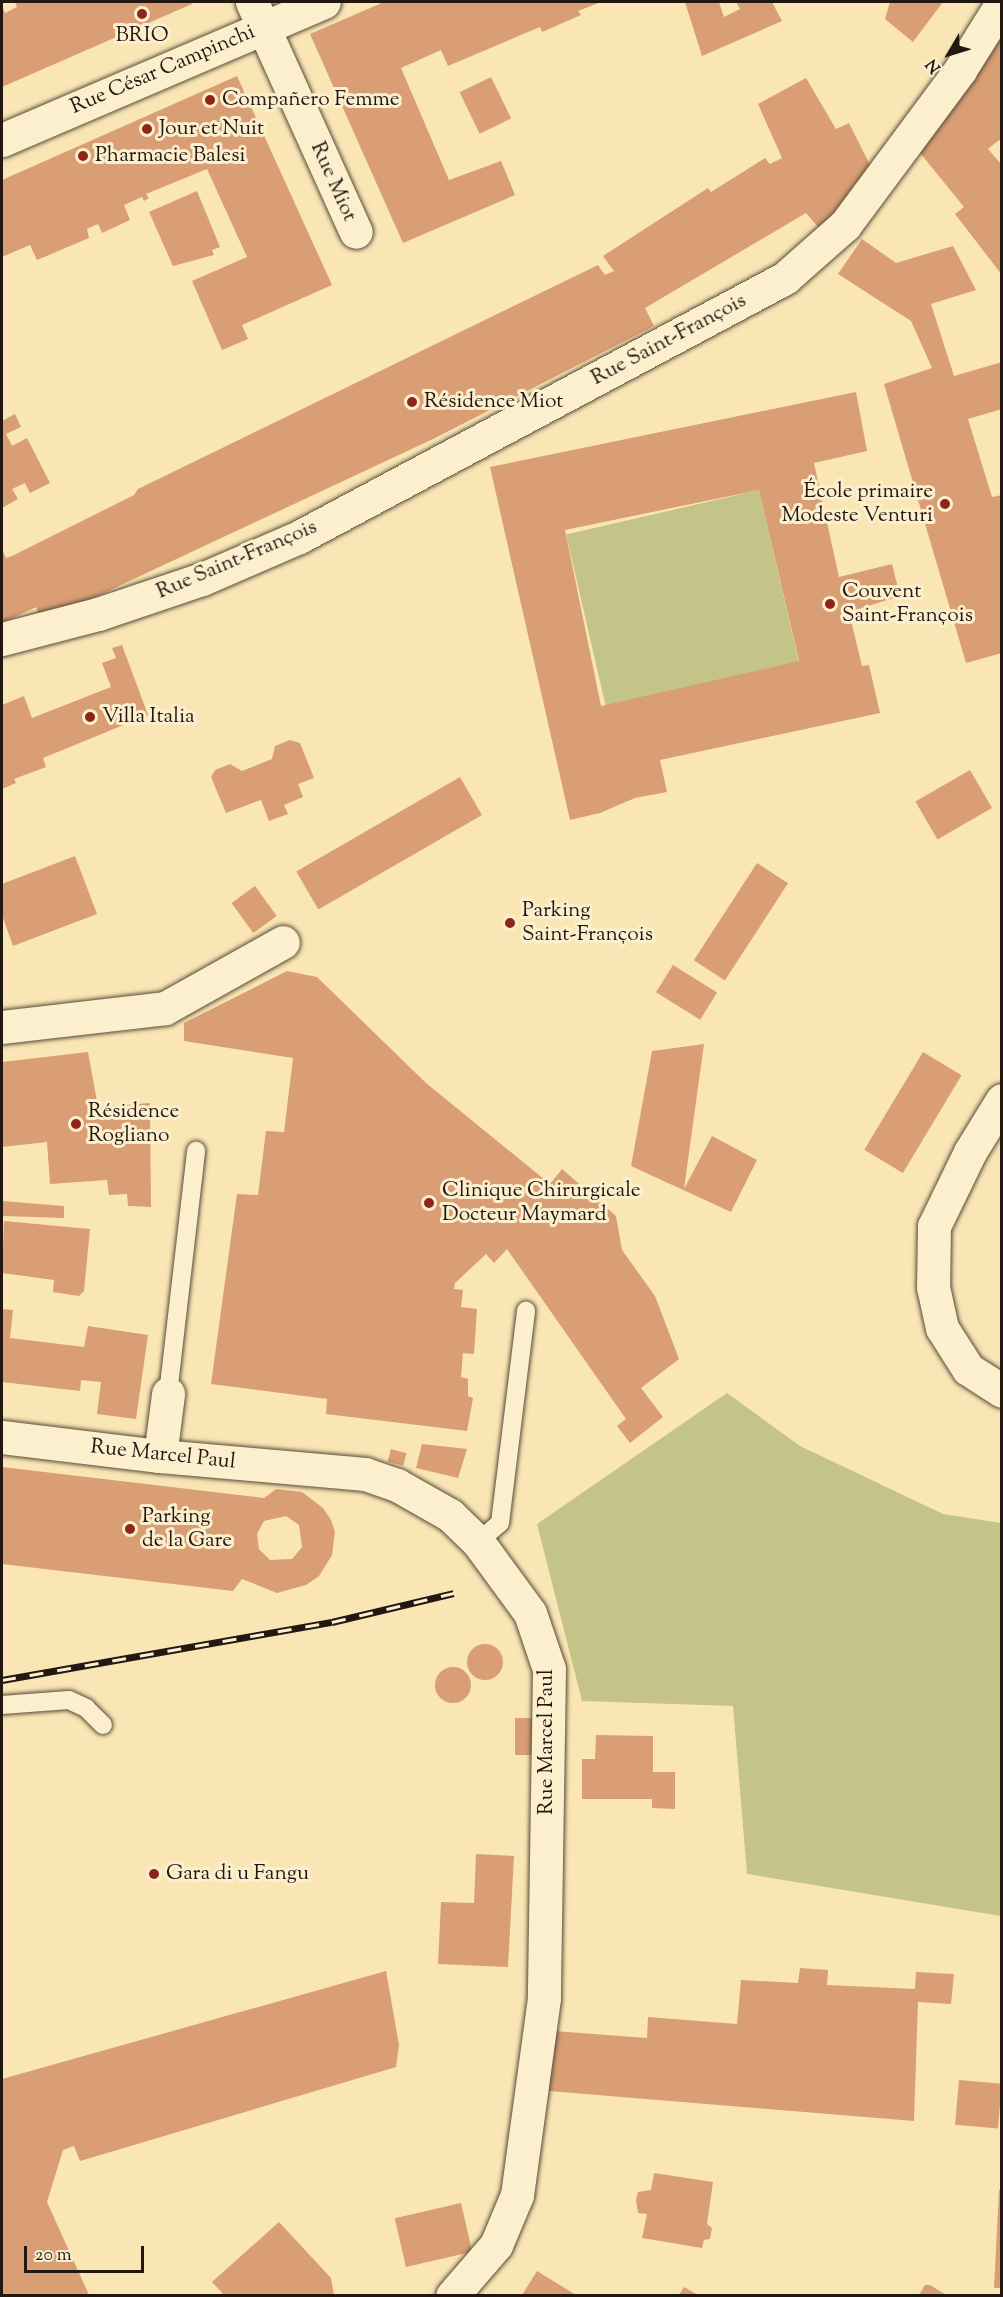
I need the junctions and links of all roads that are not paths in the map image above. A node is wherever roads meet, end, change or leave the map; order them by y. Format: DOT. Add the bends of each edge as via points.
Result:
graph roads {
  1 [pos="324,2"];
  2 [pos="1002,3"];
  3 [pos="257,14"];
  4 [pos="2,140"];
  5 [pos="356,232"];
  6 [pos="2,639"];
  7 [pos="283,942"];
  8 [pos="2,1027"];
  9 [pos="1002,1100"];
  10 [pos="196,1151"];
  11 [pos="526,1311"];
  12 [pos="1002,1391"];
  13 [pos="168,1394"];
  14 [pos="2,1437"];
  15 [pos="160,1456"];
  16 [pos="478,1542"];
  17 [pos="2,1705"];
  18 [pos="103,1725"];
  19 [pos="452,2295"];
  1 -- 3 [label="street, Rue César Campinchi"];
  2 -- 6 [label="street, Rue Saint-François" via="954,79 845,225 785,278 298,537 202,579 98,614"];
  3 -- 4 [label="street, Rue César Campinchi"];
  3 -- 5 [label="street, Rue Miot"];
  7 -- 8 [label="street" via="165,1008"];
  9 -- 12 [label="street" via="970,1152 934,1226 933,1287 942,1328 968,1369"];
  10 -- 13 [label="lane"];
  11 -- 16 [label="lane" via="500,1523"];
  13 -- 15 [label="street"];
  14 -- 15 [label="street, Rue Marcel Paul"];
  15 -- 16 [label="street, Rue Marcel Paul" via="365,1474 423,1497"];
  16 -- 19 [label="street, Rue Marcel Paul" via="530,1613 549,1669 544,1998 517,2195 496,2245"];
  17 -- 18 [label="lane" via="69,1700 86,1708"];
}
